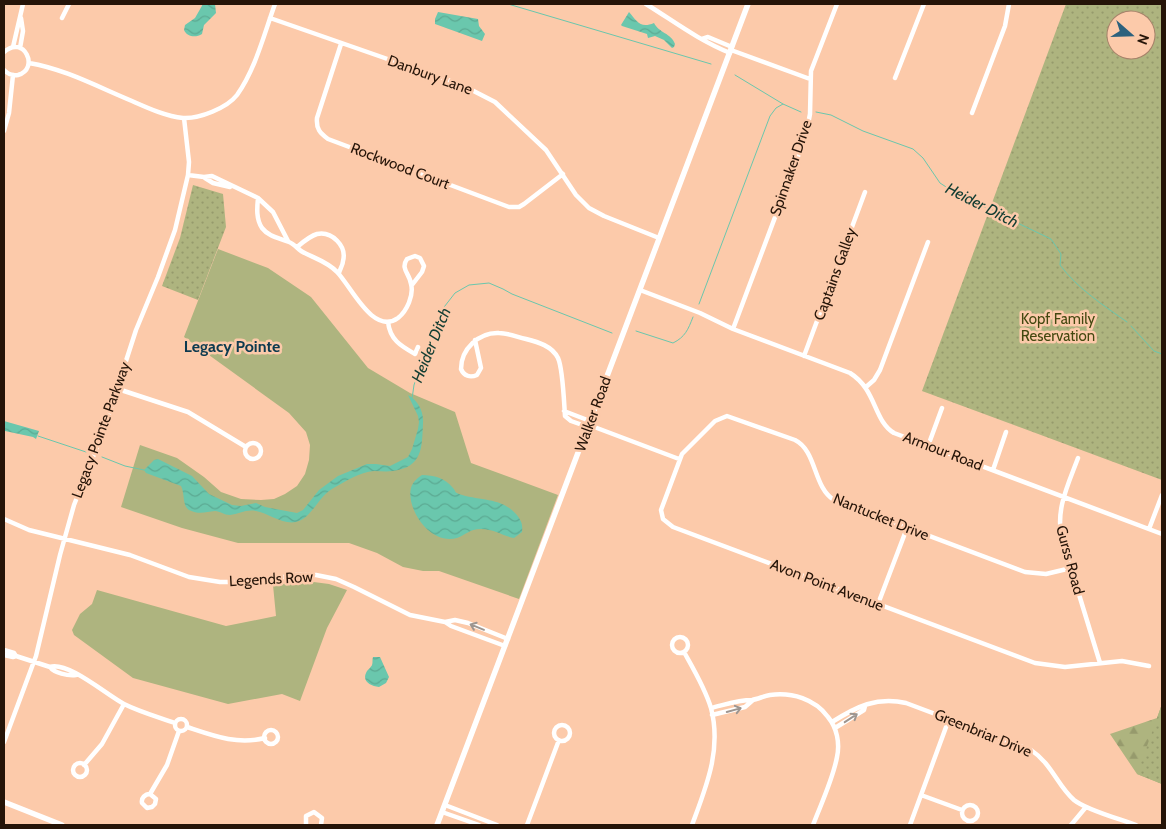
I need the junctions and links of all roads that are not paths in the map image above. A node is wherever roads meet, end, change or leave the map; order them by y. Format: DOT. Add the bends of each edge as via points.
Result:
graph roads {
  1 [pos="23,4"];
  2 [pos="69,4"];
  3 [pos="275,4"];
  4 [pos="646,4"];
  5 [pos="748,4"];
  6 [pos="837,4"];
  7 [pos="924,4"];
  8 [pos="1010,4"];
  9 [pos="21,18"];
  10 [pos="62,18"];
  11 [pos="270,18"];
  12 [pos="17,30"];
  13 [pos="23,31"];
  14 [pos="341,44"];
  15 [pos="13,47"];
  16 [pos="20,48"];
  17 [pos="731,50"];
  18 [pos="4,52"];
  19 [pos="29,63"];
  20 [pos="4,70"];
  21 [pos="13,75"];
  22 [pos="895,78"];
  23 [pos="810,79"];
  24 [pos="972,113"];
  25 [pos="184,118"];
  26 [pos="4,131"];
  27 [pos="563,174"];
  28 [pos="188,175"];
  29 [pos="865,192"];
  30 [pos="258,198"];
  31 [pos="660,238"];
  32 [pos="288,241"];
  33 [pos="928,242"];
  34 [pos="297,247"];
  35 [pos="338,273"];
  36 [pos="412,285"];
  37 [pos="640,290"];
  38 [pos="388,322"];
  39 [pos="733,329"];
  40 [pos="475,340"];
  41 [pos="418,348"];
  42 [pos="804,356"];
  43 [pos="866,387"];
  44 [pos="118,389"];
  45 [pos="942,408"];
  46 [pos="589,424"];
  47 [pos="1006,432"];
  48 [pos="928,446"];
  49 [pos="246,447"];
  50 [pos="1078,458"];
  51 [pos="679,459"];
  52 [pos="993,470"];
  53 [pos="1162,494"];
  54 [pos="1064,497"];
  55 [pos="4,519"];
  56 [pos="907,528"];
  57 [pos="1149,529"];
  58 [pos="1162,534"];
  59 [pos="64,538"];
  60 [pos="1071,568"];
  61 [pos="878,604"];
  62 [pos="445,622"];
  63 [pos="508,639"];
  64 [pos="505,646"];
  65 [pos="4,650"];
  66 [pos="684,652"];
  67 [pos="4,655"];
  68 [pos="16,656"];
  69 [pos="34,662"];
  70 [pos="1100,663"];
  71 [pos="1148,666"];
  72 [pos="753,700"];
  73 [pos="124,704"];
  74 [pos="865,706"];
  75 [pos="711,708"];
  76 [pos="712,715"];
  77 [pos="949,719"];
  78 [pos="832,722"];
  79 [pos="175,723"];
  80 [pos="187,726"];
  81 [pos="835,728"];
  82 [pos="179,731"];
  83 [pos="265,738"];
  84 [pos="559,740"];
  85 [pos="4,742"];
  86 [pos="84,765"];
  87 [pos="150,794"];
  88 [pos="920,795"];
  89 [pos="4,802"];
  90 [pos="445,805"];
  91 [pos="1086,807"];
  92 [pos="962,810"];
  93 [pos="442,812"];
  94 [pos="58,824"];
  95 [pos="306,825"];
  96 [pos="322,825"];
  97 [pos="437,825"];
  98 [pos="478,825"];
  99 [pos="497,825"];
  100 [pos="527,825"];
  101 [pos="692,825"];
  102 [pos="813,825"];
  103 [pos="910,825"];
  104 [pos="1071,825"];
  105 [pos="1136,825"];
  1 -- 9 [label="street"];
  2 -- 10 [label="street"];
  3 -- 11 [label="street"];
  4 -- 17 [label="street" via="688,32"];
  5 -- 17 [label="street, Walker Road"];
  6 -- 23 [label="street, Spinnaker Drive"];
  7 -- 22 [label="street"];
  8 -- 24 [label="street"];
  9 -- 12 [label="street"];
  9 -- 13 [label="street"];
  11 -- 14 [label="street, Danbury Lane"];
  11 -- 25 [label="street" via="249,76 235,97 206,114"];
  12 -- 13 [label="street"];
  12 -- 15 [label="street"];
  13 -- 16 [label="street"];
  14 -- 27 [label="street, Danbury Lane" via="485,95 506,110 546,150"];
  14 -- 27 [label="street, Rockwood Court" via="317,118 317,128 328,139 509,207 524,204"];
  15 -- 16 [label="street"];
  15 -- 18 [label="street"];
  16 -- 19 [label="street" via="27,54"];
  17 -- 23 [label="street"];
  17 -- 31 [label="street, Walker Road"];
  19 -- 21 [label="street" via="21,74"];
  19 -- 25 [label="street" via="56,69 156,111"];
  20 -- 21 [label="street"];
  21 -- 26 [label="street"];
  23 -- 39 [label="street, Spinnaker Drive" via="806,135"];
  25 -- 28 [label="street, Legacy Pointe Parkway"];
  27 -- 31 [label="street, Danbury Lane" via="576,195 594,211"];
  28 -- 30 [label="street" via="204,177"];
  28 -- 44 [label="street, Legacy Pointe Parkway" via="175,230 136,330"];
  29 -- 42 [label="street, Captains Galley"];
  30 -- 32 [label="street" via="273,212"];
  30 -- 32 [label="street" via="258,217 263,229"];
  31 -- 37 [label="street, Walker Road"];
  32 -- 34 [label="street"];
  33 -- 43 [label="street" via="880,370"];
  34 -- 35 [label="street"];
  34 -- 35 [label="street" via="314,235 329,235 338,241 344,252"];
  35 -- 38 [label="street" via="373,318"];
  36 -- 36 [label="street" via="424,266 415,256 409,257 404,264"];
  36 -- 38 [label="street" via="404,312"];
  37 -- 39 [label="street, Armour Road"];
  37 -- 46 [label="street, Walker Road"];
  38 -- 41 [label="street" via="391,336 398,344 415,354"];
  39 -- 42 [label="street, Armour Road"];
  40 -- 40 [label="street" via="464,354 461,365 462,371 469,376 477,375 481,368"];
  40 -- 46 [label="street" via="499,333 535,342 553,351 561,367 564,411"];
  42 -- 43 [label="street, Armour Road" via="850,373"];
  43 -- 48 [label="street, Armour Road" via="886,426 894,433"];
  44 -- 49 [label="street" via="188,412"];
  44 -- 59 [label="street, Legacy Pointe Parkway"];
  45 -- 48 [label="street"];
  46 -- 51 [label="street"];
  46 -- 63 [label="street, Walker Road"];
  47 -- 52 [label="street"];
  48 -- 52 [label="street, Armour Road"];
  50 -- 54 [label="street, Gurss Road"];
  51 -- 56 [label="street, Nantucket Drive" via="715,421 723,416 732,416 802,445 831,498"];
  51 -- 61 [label="street, Avon Point Avenue" via="661,505 661,514 669,526"];
  52 -- 54 [label="street, Armour Road"];
  53 -- 57 [label="street"];
  54 -- 57 [label="street, Armour Road"];
  54 -- 60 [label="street, Gurss Road" via="1059,526"];
  55 -- 59 [label="street, Legends Row" via="29,530"];
  56 -- 60 [label="street, Nantucket Drive" via="1030,573 1051,574"];
  56 -- 61 [label="street"];
  57 -- 58 [label="street, Armour Road"];
  59 -- 62 [label="street, Legends Row" via="130,555 189,576 220,582 252,582 296,575 336,579 410,615"];
  59 -- 69 [label="street, Legacy Pointe Parkway"];
  60 -- 70 [label="street, Gurss Road"];
  61 -- 70 [label="street, Avon Point Avenue" via="1035,662 1065,667"];
  63 -- 62 [label="street, Legends Row, one-way" via="468,623"];
  62 -- 64 [label="street, Legends Row"];
  63 -- 64 [label="street, Walker Road"];
  64 -- 90 [label="street, Walker Road"];
  65 -- 68 [label="street"];
  66 -- 75 [label="street"];
  67 -- 68 [label="street"];
  68 -- 69 [label="street"];
  69 -- 73 [label="street" via="72,672"];
  69 -- 85 [label="street, Legacy Pointe Parkway"];
  70 -- 71 [label="street, Avon Point Avenue" via="1122,661"];
  72 -- 75 [label="street"];
  76 -- 72 [label="street, one-way" via="745,707"];
  72 -- 78 [label="street" via="777,694 800,697 820,708"];
  73 -- 79 [label="street"];
  73 -- 86 [label="street" via="102,744"];
  74 -- 77 [label="street, Greenbriar Drive" via="880,701 896,701"];
  74 -- 78 [label="street, Greenbriar Drive" via="852,709"];
  81 -- 74 [label="street, Greenbriar Drive, one-way" via="864,710"];
  75 -- 76 [label="street"];
  76 -- 101 [label="street" via="713,765"];
  77 -- 88 [label="street"];
  77 -- 91 [label="street, Greenbriar Drive" via="1031,750 1046,762 1072,798"];
  78 -- 81 [label="street"];
  79 -- 80 [label="street" via="182,718"];
  79 -- 82 [label="street"];
  80 -- 82 [label="street"];
  80 -- 83 [label="street" via="228,740"];
  81 -- 102 [label="street" via="837,757"];
  82 -- 87 [label="street" via="167,765"];
  84 -- 100 [label="street"];
  88 -- 92 [label="street"];
  88 -- 103 [label="street"];
  89 -- 94 [label="street"];
  90 -- 93 [label="street, Walker Road"];
  90 -- 99 [label="street"];
  91 -- 104 [label="street"];
  91 -- 105 [label="street, Greenbriar Drive"];
  93 -- 97 [label="street, Walker Road"];
  93 -- 98 [label="street"];
  95 -- 96 [label="street" via="305,819 311,812 320,815"];
}
